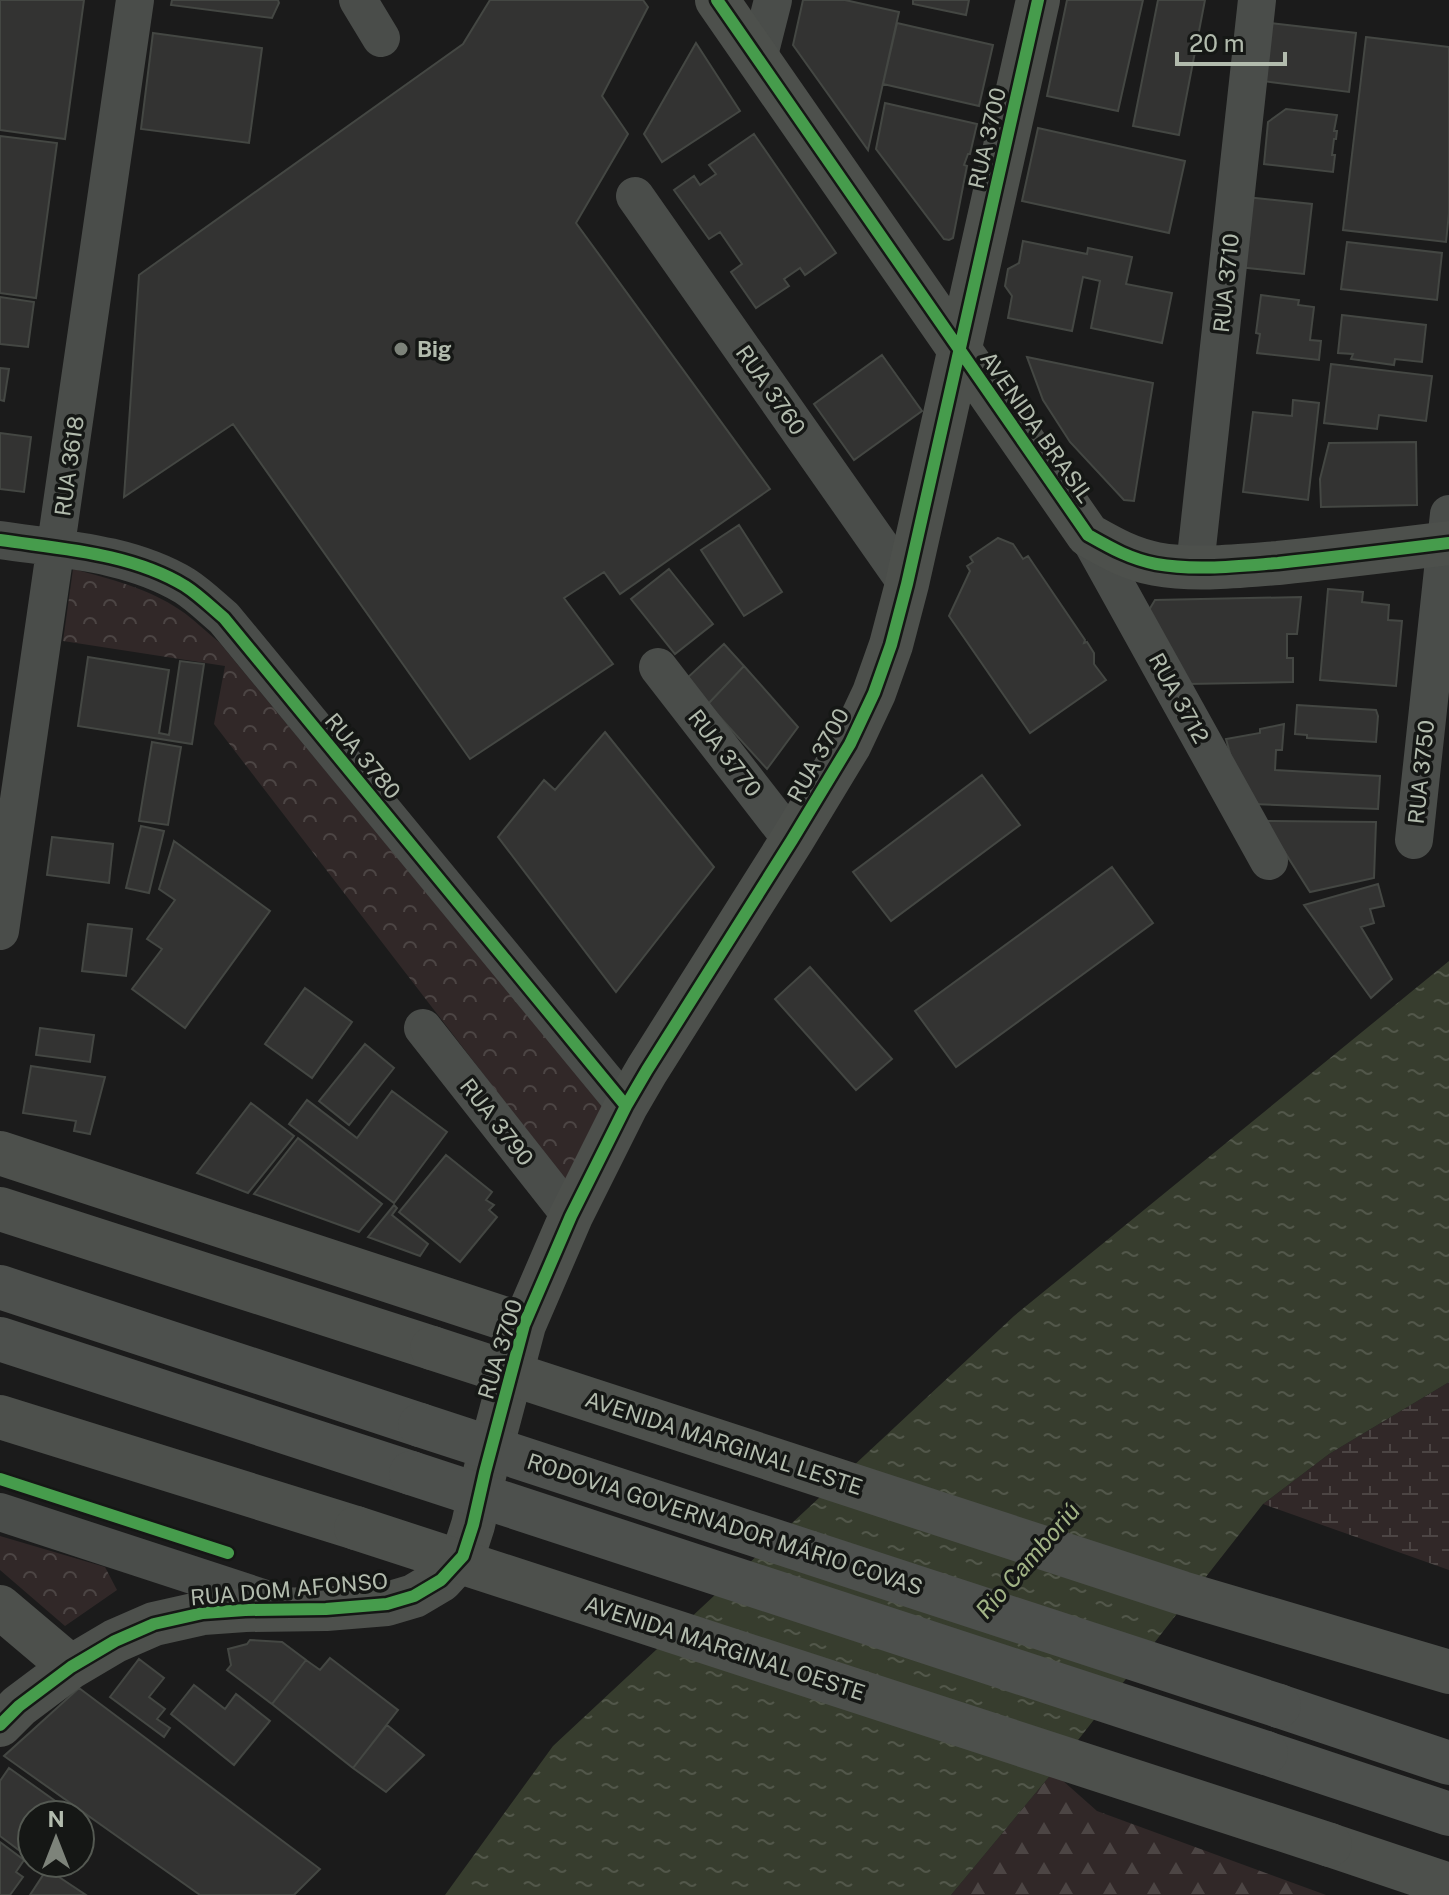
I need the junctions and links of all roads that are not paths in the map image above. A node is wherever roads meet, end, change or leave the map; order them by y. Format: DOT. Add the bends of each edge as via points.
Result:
graph roads {
  1 [pos="135,0"];
  2 [pos="358,0"];
  3 [pos="717,0"];
  4 [pos="773,0"];
  5 [pos="1038,0"];
  6 [pos="1257,0"];
  7 [pos="381,38"];
  8 [pos="758,59"];
  9 [pos="635,196"];
  10 [pos="959,351"];
  11 [pos="1448,533"];
  12 [pos="1088,535"];
  13 [pos="0,540"];
  14 [pos="57,548"];
  15 [pos="1195,566"];
  16 [pos="907,584"];
  17 [pos="658,667"];
  18 [pos="792,840"];
  19 [pos="1414,840"];
  20 [pos="1269,861"];
  21 [pos="0,931"];
  22 [pos="423,1028"];
  23 [pos="626,1106"];
  24 [pos="0,1153"];
  25 [pos="0,1209"];
  26 [pos="571,1216"];
  27 [pos="0,1287"];
  28 [pos="524,1325"];
  29 [pos="0,1339"];
  30 [pos="0,1417"];
  31 [pos="485,1472"];
  32 [pos="0,1512"];
  33 [pos="0,1607"];
  34 [pos="295,1609"];
  35 [pos="71,1667"];
  36 [pos="1449,1672"];
  37 [pos="0,1725"];
  38 [pos="1449,1763"];
  39 [pos="1449,1814"];
  40 [pos="1449,1885"];
  1 -- 14 [label="street, RUA 3618"];
  2 -- 7 [label="street"];
  3 -- 8 [label="main road, AVENIDA BRASIL"];
  4 -- 8 [label="street"];
  5 -- 10 [label="main road, RUA 3700"];
  6 -- 15 [label="street, RUA 3710"];
  8 -- 10 [label="main road, AVENIDA BRASIL"];
  9 -- 16 [label="street, RUA 3760"];
  10 -- 12 [label="main road, AVENIDA BRASIL"];
  10 -- 16 [label="main road, RUA 3700"];
  11 -- 15 [label="main road, AVENIDA BRASIL" via="1245,566"];
  11 -- 19 [label="street, RUA 3750"];
  12 -- 15 [label="main road, AVENIDA BRASIL" via="1121,554 1157,564"];
  12 -- 20 [label="street, RUA 3712"];
  13 -- 14 [label="street, RUA 3780"];
  14 -- 21 [label="street, RUA 3618"];
  14 -- 23 [label="street, RUA 3780" via="150,570 186,587 224,618"];
  16 -- 18 [label="main road, RUA 3700" via="874,693"];
  17 -- 18 [label="street, RUA 3770"];
  18 -- 23 [label="main road, RUA 3700"];
  22 -- 26 [label="street, RUA 3790"];
  23 -- 26 [label="main road, RUA 3700"];
  24 -- 28 [label="main road"];
  25 -- 36 [label="main road, AVENIDA MARGINAL LESTE, bridge" via="1182,1593"];
  26 -- 28 [label="main road, RUA 3700"];
  27 -- 38 [label="highway, RODOVIA GOVERNADOR MÁRIO COVAS, bridge"];
  28 -- 31 [label="main road, RUA 3700"];
  29 -- 39 [label="highway, bridge"];
  30 -- 40 [label="main road, AVENIDA MARGINAL OESTE, bridge"];
  31 -- 34 [label="main road, RUA DOM AFONSO" via="463,1556 441,1580 387,1604"];
  32 -- 34 [label="street"];
  33 -- 35 [label="main road"];
  34 -- 35 [label="main road, RUA DOM AFONSO" via="203,1613 154,1624"];
  35 -- 37 [label="main road, RUA DOM AFONSO"];
}
